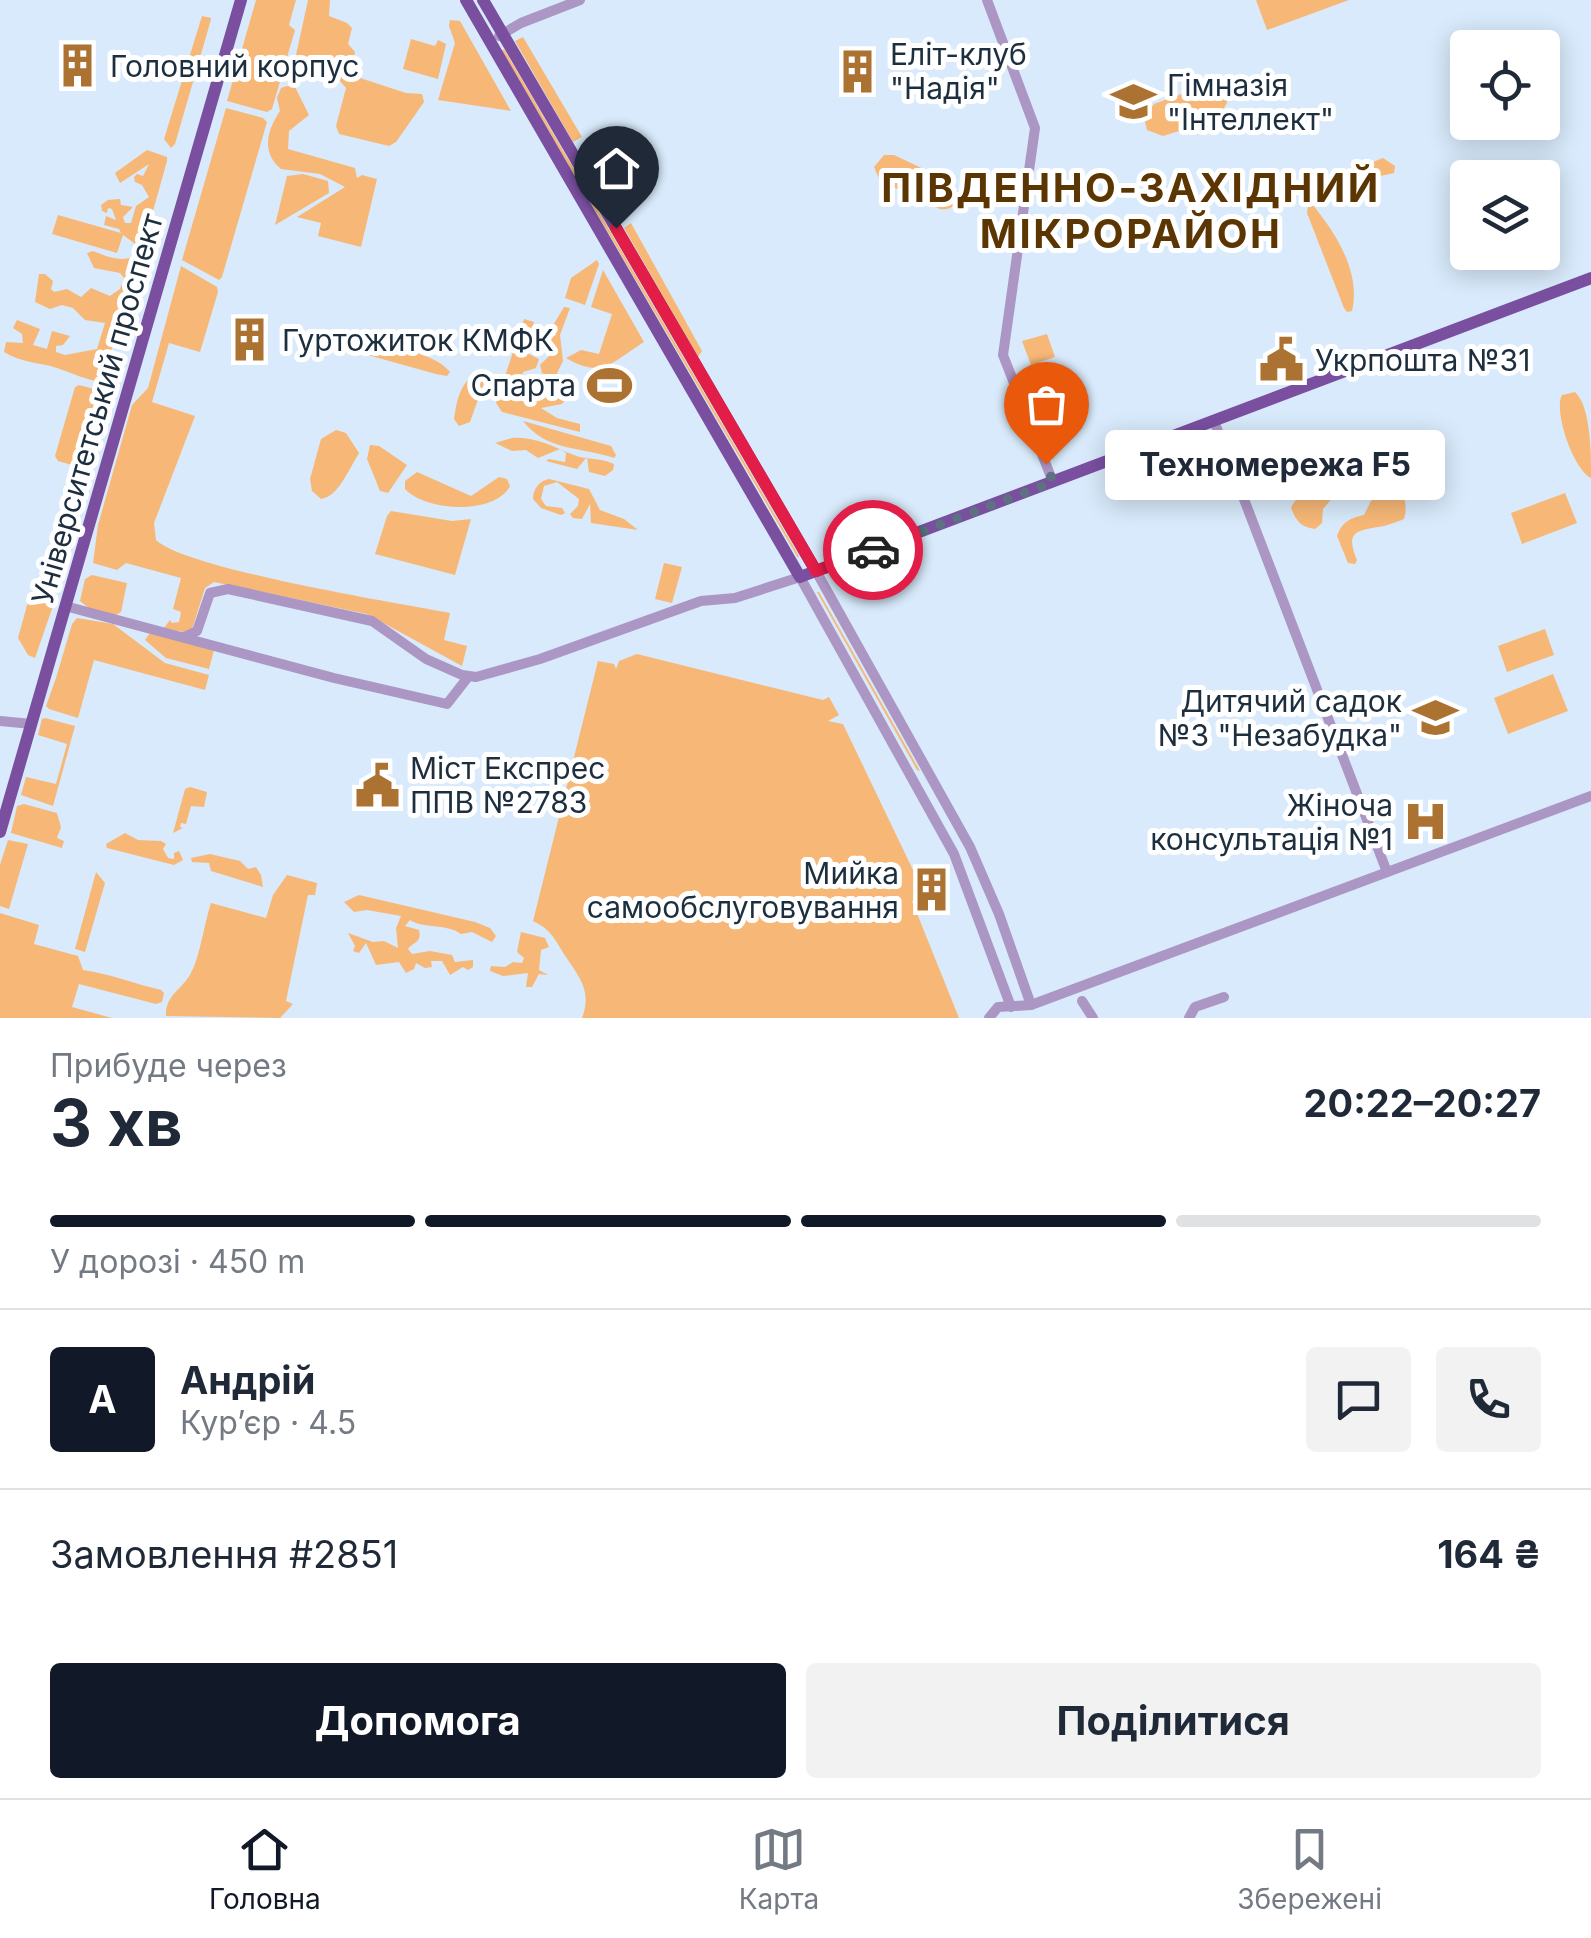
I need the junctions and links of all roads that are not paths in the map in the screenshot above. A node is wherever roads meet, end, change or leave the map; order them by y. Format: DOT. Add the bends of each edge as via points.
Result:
graph roads {
  1 [pos="241,0"];
  2 [pos="466,0"];
  3 [pos="483,0"];
  4 [pos="580,0"];
  5 [pos="987,0"];
  6 [pos="496,38"];
  7 [pos="1591,278"];
  8 [pos="1211,422"];
  9 [pos="1053,482"];
  10 [pos="816,571"];
  11 [pos="800,577"];
  12 [pos="66,606"];
  13 [pos="184,637"];
  14 [pos="468,677"];
  15 [pos="0,721"];
  16 [pos="32,724"];
  17 [pos="1591,796"];
  18 [pos="0,832"];
  19 [pos="1384,873"];
  20 [pos="1224,997"];
  21 [pos="1082,1001"];
  22 [pos="1031,1005"];
  23 [pos="1011,1007"];
  24 [pos="989,1018"];
  25 [pos="1094,1018"];
  26 [pos="1190,1018"];
  1 -- 12 [label="main road, Університетський проспект"];
  2 -- 6 [label="main road"];
  3 -- 6 [label="main road"];
  4 -- 6 [label="street"];
  5 -- 9 [label="street" via="1034,128 1004,354"];
  6 -- 10 [label="main road"];
  6 -- 11 [label="main road"];
  7 -- 8 [label="main road"];
  8 -- 9 [label="main road"];
  8 -- 19 [label="street"];
  9 -- 10 [label="main road"];
  10 -- 11 [label="main road"];
  10 -- 22 [label="street" via="970,847"];
  11 -- 14 [label="street" via="735,598 701,601 540,659"];
  11 -- 23 [label="street" via="954,854"];
  12 -- 13 [label="street"];
  12 -- 16 [label="main road, Університетський проспект"];
  13 -- 14 [label="street" via="448,704"];
  13 -- 14 [label="street" via="196,631 210,593 224,588 372,621 426,659"];
  15 -- 16 [label="street"];
  16 -- 18 [label="main road, Університетський проспект"];
  17 -- 19 [label="street"];
  19 -- 22 [label="street"];
  20 -- 26 [label="street" via="1195,1007"];
  21 -- 25 [label="street"];
  22 -- 23 [label="street"];
  23 -- 24 [label="street" via="998,1007"];
}
